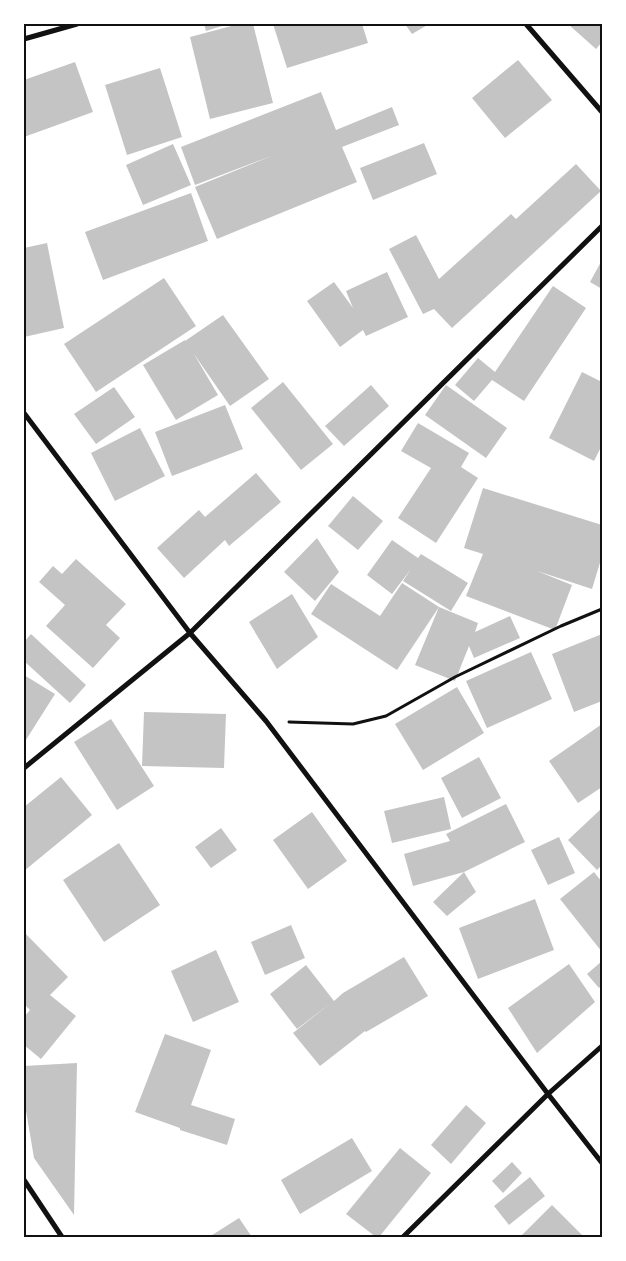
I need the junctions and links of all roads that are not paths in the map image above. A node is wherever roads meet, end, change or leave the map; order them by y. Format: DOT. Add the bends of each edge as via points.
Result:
graph roads {
  1 [pos="76,24"];
  2 [pos="526,24"];
  3 [pos="24,39"];
  4 [pos="602,112"];
  5 [pos="602,226"];
  6 [pos="24,413"];
  7 [pos="190,633"];
  8 [pos="24,768"];
  9 [pos="602,1046"];
  10 [pos="548,1094"];
  11 [pos="602,1163"];
  12 [pos="24,1180"];
  13 [pos="62,1237"];
  14 [pos="403,1237"];
  1 -- 3 [label="street"];
  2 -- 4 [label="street"];
  5 -- 7 [label="street"];
  6 -- 7 [label="street"];
  7 -- 8 [label="street"];
  7 -- 10 [label="street" via="266,721"];
  9 -- 10 [label="street"];
  10 -- 11 [label="street"];
  10 -- 14 [label="street"];
  12 -- 13 [label="street"];
}
